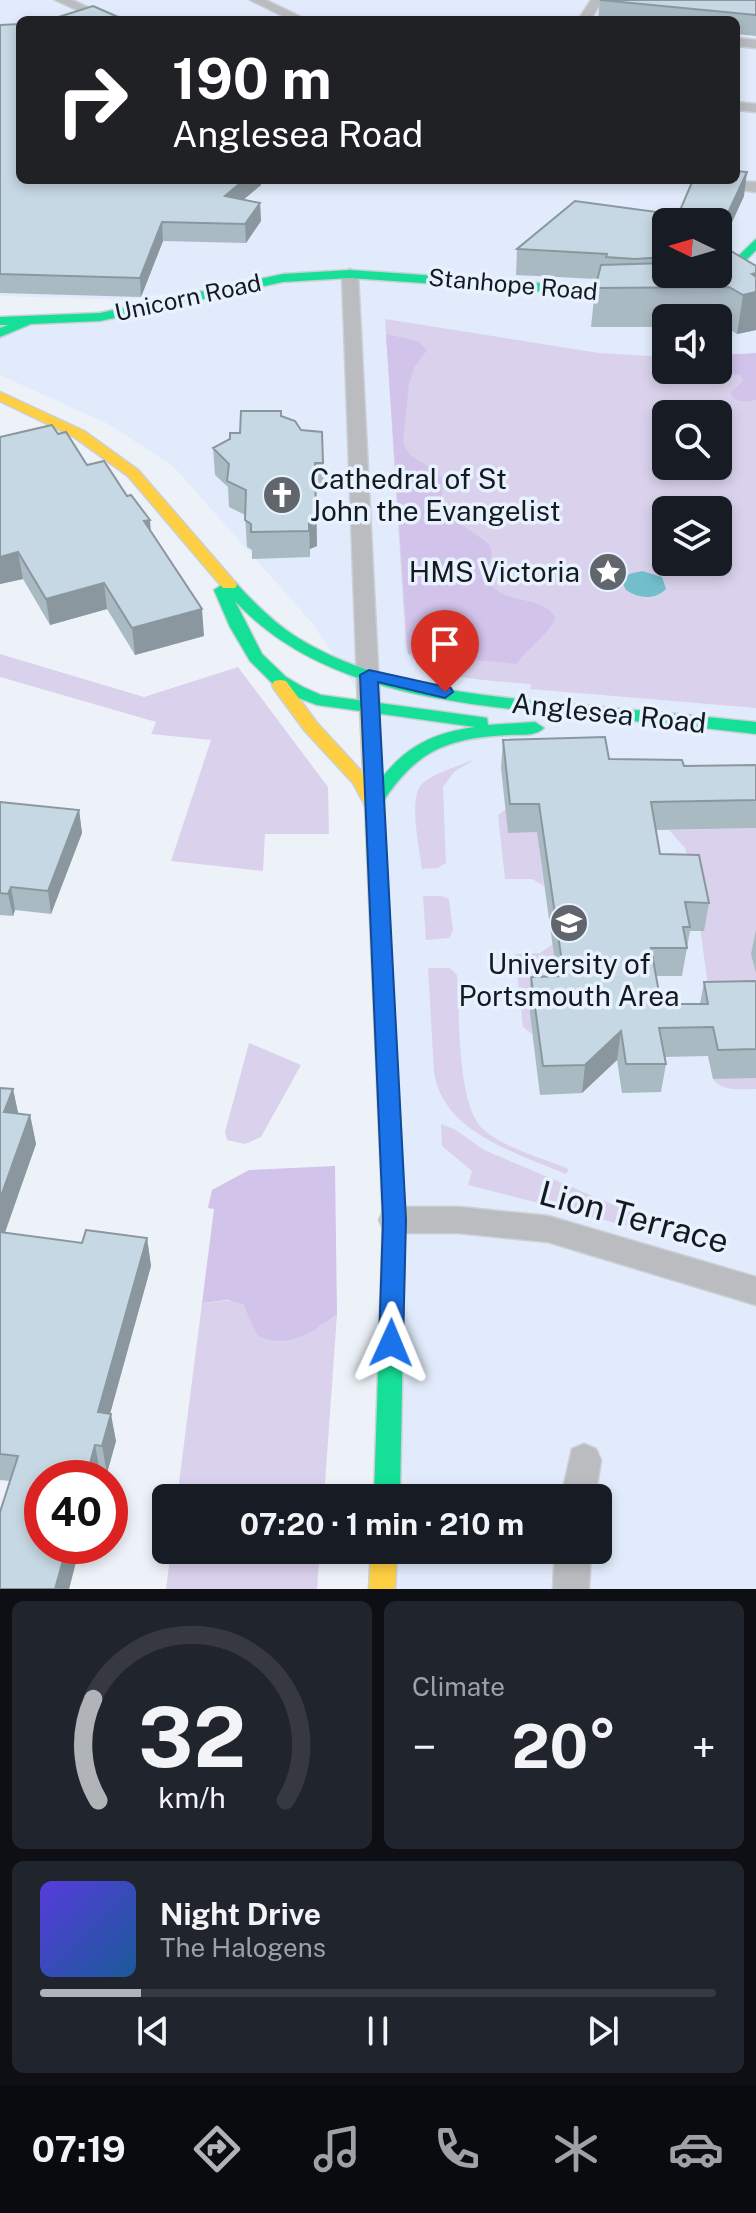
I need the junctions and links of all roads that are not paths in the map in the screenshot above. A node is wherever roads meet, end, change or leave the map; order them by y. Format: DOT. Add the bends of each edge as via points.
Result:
graph roads {
  1 [pos="61,0"];
  2 [pos="256,0"];
  3 [pos="100,16"];
  4 [pos="292,16"];
  5 [pos="731,184"];
  6 [pos="756,187"];
  7 [pos="756,243"];
  8 [pos="732,267"];
  9 [pos="350,274"];
  10 [pos="660,293"];
  11 [pos="0,320"];
  12 [pos="26,321"];
  13 [pos="0,333"];
  14 [pos="0,396"];
  15 [pos="0,417"];
  16 [pos="97,447"];
  17 [pos="211,566"];
  18 [pos="249,606"];
  19 [pos="369,675"];
  20 [pos="280,685"];
  21 [pos="369,708"];
  22 [pos="756,728"];
  23 [pos="373,804"];
  24 [pos="394,1220"];
  25 [pos="756,1291"];
  26 [pos="584,1460"];
  27 [pos="387,1484"];
  28 [pos="580,1484"];
  29 [pos="383,1564"];
  30 [pos="572,1564"];
  31 [pos="382,1589"];
  32 [pos="571,1589"];
  1 -- 3 [label="street"];
  2 -- 4 [label="street"];
  5 -- 6 [label="street"];
  7 -- 8 [label="street"];
  9 -- 10 [label="street, Stanhope Road"];
  9 -- 12 [label="street, Unicorn Road" via="283,278 100,317"];
  9 -- 19 [label="street"];
  11 -- 12 [label="street, Unicorn Road"];
  12 -- 13 [label="street"];
  14 -- 16 [label="street"];
  15 -- 16 [label="street"];
  16 -- 17 [label="street" via="147,486"];
  17 -- 18 [label="street"];
  17 -- 20 [label="street" via="251,654"];
  18 -- 19 [label="street, Anglesea Road" via="306,649"];
  18 -- 21 [label="street" via="279,649 345,686"];
  19 -- 21 [label="street"];
  19 -- 22 [label="street, Anglesea Road" via="492,702"];
  20 -- 21 [label="street, Anglesea Road" via="317,700"];
  20 -- 23 [label="street" via="360,780"];
  21 -- 23 [label="street"];
  21 -- 23 [label="street, Anglesea Road" via="543,729 478,731 422,747 388,773"];
  23 -- 24 [label="street"];
  24 -- 25 [label="street, Lion Terrace" via="548,1229"];
  24 -- 27 [label="street"];
  26 -- 28 [label="street"];
  29 -- 31 [label="street"];
  30 -- 32 [label="street"];
}
